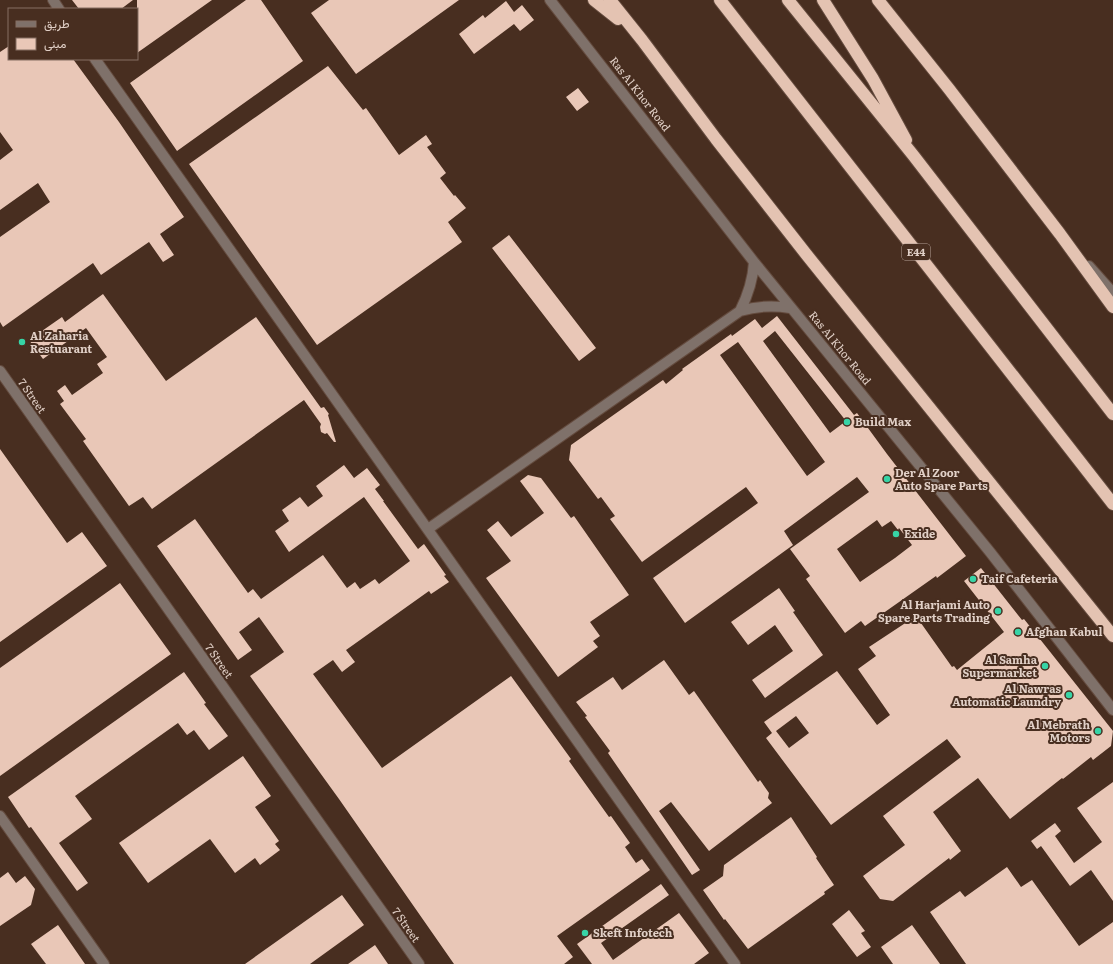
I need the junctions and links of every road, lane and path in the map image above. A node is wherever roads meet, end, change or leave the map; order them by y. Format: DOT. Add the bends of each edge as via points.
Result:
graph roads {
  1 [pos="550,0"];
  2 [pos="594,0"];
  3 [pos="610,0"];
  4 [pos="720,0"];
  5 [pos="788,0"];
  6 [pos="823,0"];
  7 [pos="878,0"];
  8 [pos="642,40"];
  9 [pos="95,60"];
  10 [pos="913,155"];
  11 [pos="1060,234"];
  12 [pos="754,262"];
  13 [pos="1113,293"];
  14 [pos="1113,307"];
  15 [pos="790,308"];
  16 [pos="740,311"];
  17 [pos="0,371"];
  18 [pos="1113,414"];
  19 [pos="1113,504"];
  20 [pos="428,529"];
  21 [pos="1113,636"];
  22 [pos="1113,710"];
  23 [pos="0,816"];
  24 [pos="104,964"];
  25 [pos="419,964"];
  26 [pos="735,964"];
  1 -- 12 [label="street, Ras Al Khor Road"];
  2 -- 8 [label="highway"];
  3 -- 8 [label="highway"];
  4 -- 19 [label="highway, E44"];
  5 -- 10 [label="highway"];
  6 -- 10 [label="highway" via="885,100"];
  7 -- 11 [label="highway"];
  8 -- 21 [label="highway" via="806,254"];
  9 -- 20 [label="street"];
  10 -- 18 [label="highway"];
  11 -- 13 [label="street"];
  11 -- 14 [label="highway"];
  12 -- 15 [label="street, Ras Al Khor Road"];
  12 -- 16 [label="street" via="752,283"];
  15 -- 16 [label="street" via="770,306"];
  15 -- 22 [label="street, Ras Al Khor Road" via="990,552"];
  16 -- 20 [label="street"];
  17 -- 25 [label="street, 7 Street"];
  20 -- 26 [label="street"];
  23 -- 24 [label="street"];
}
